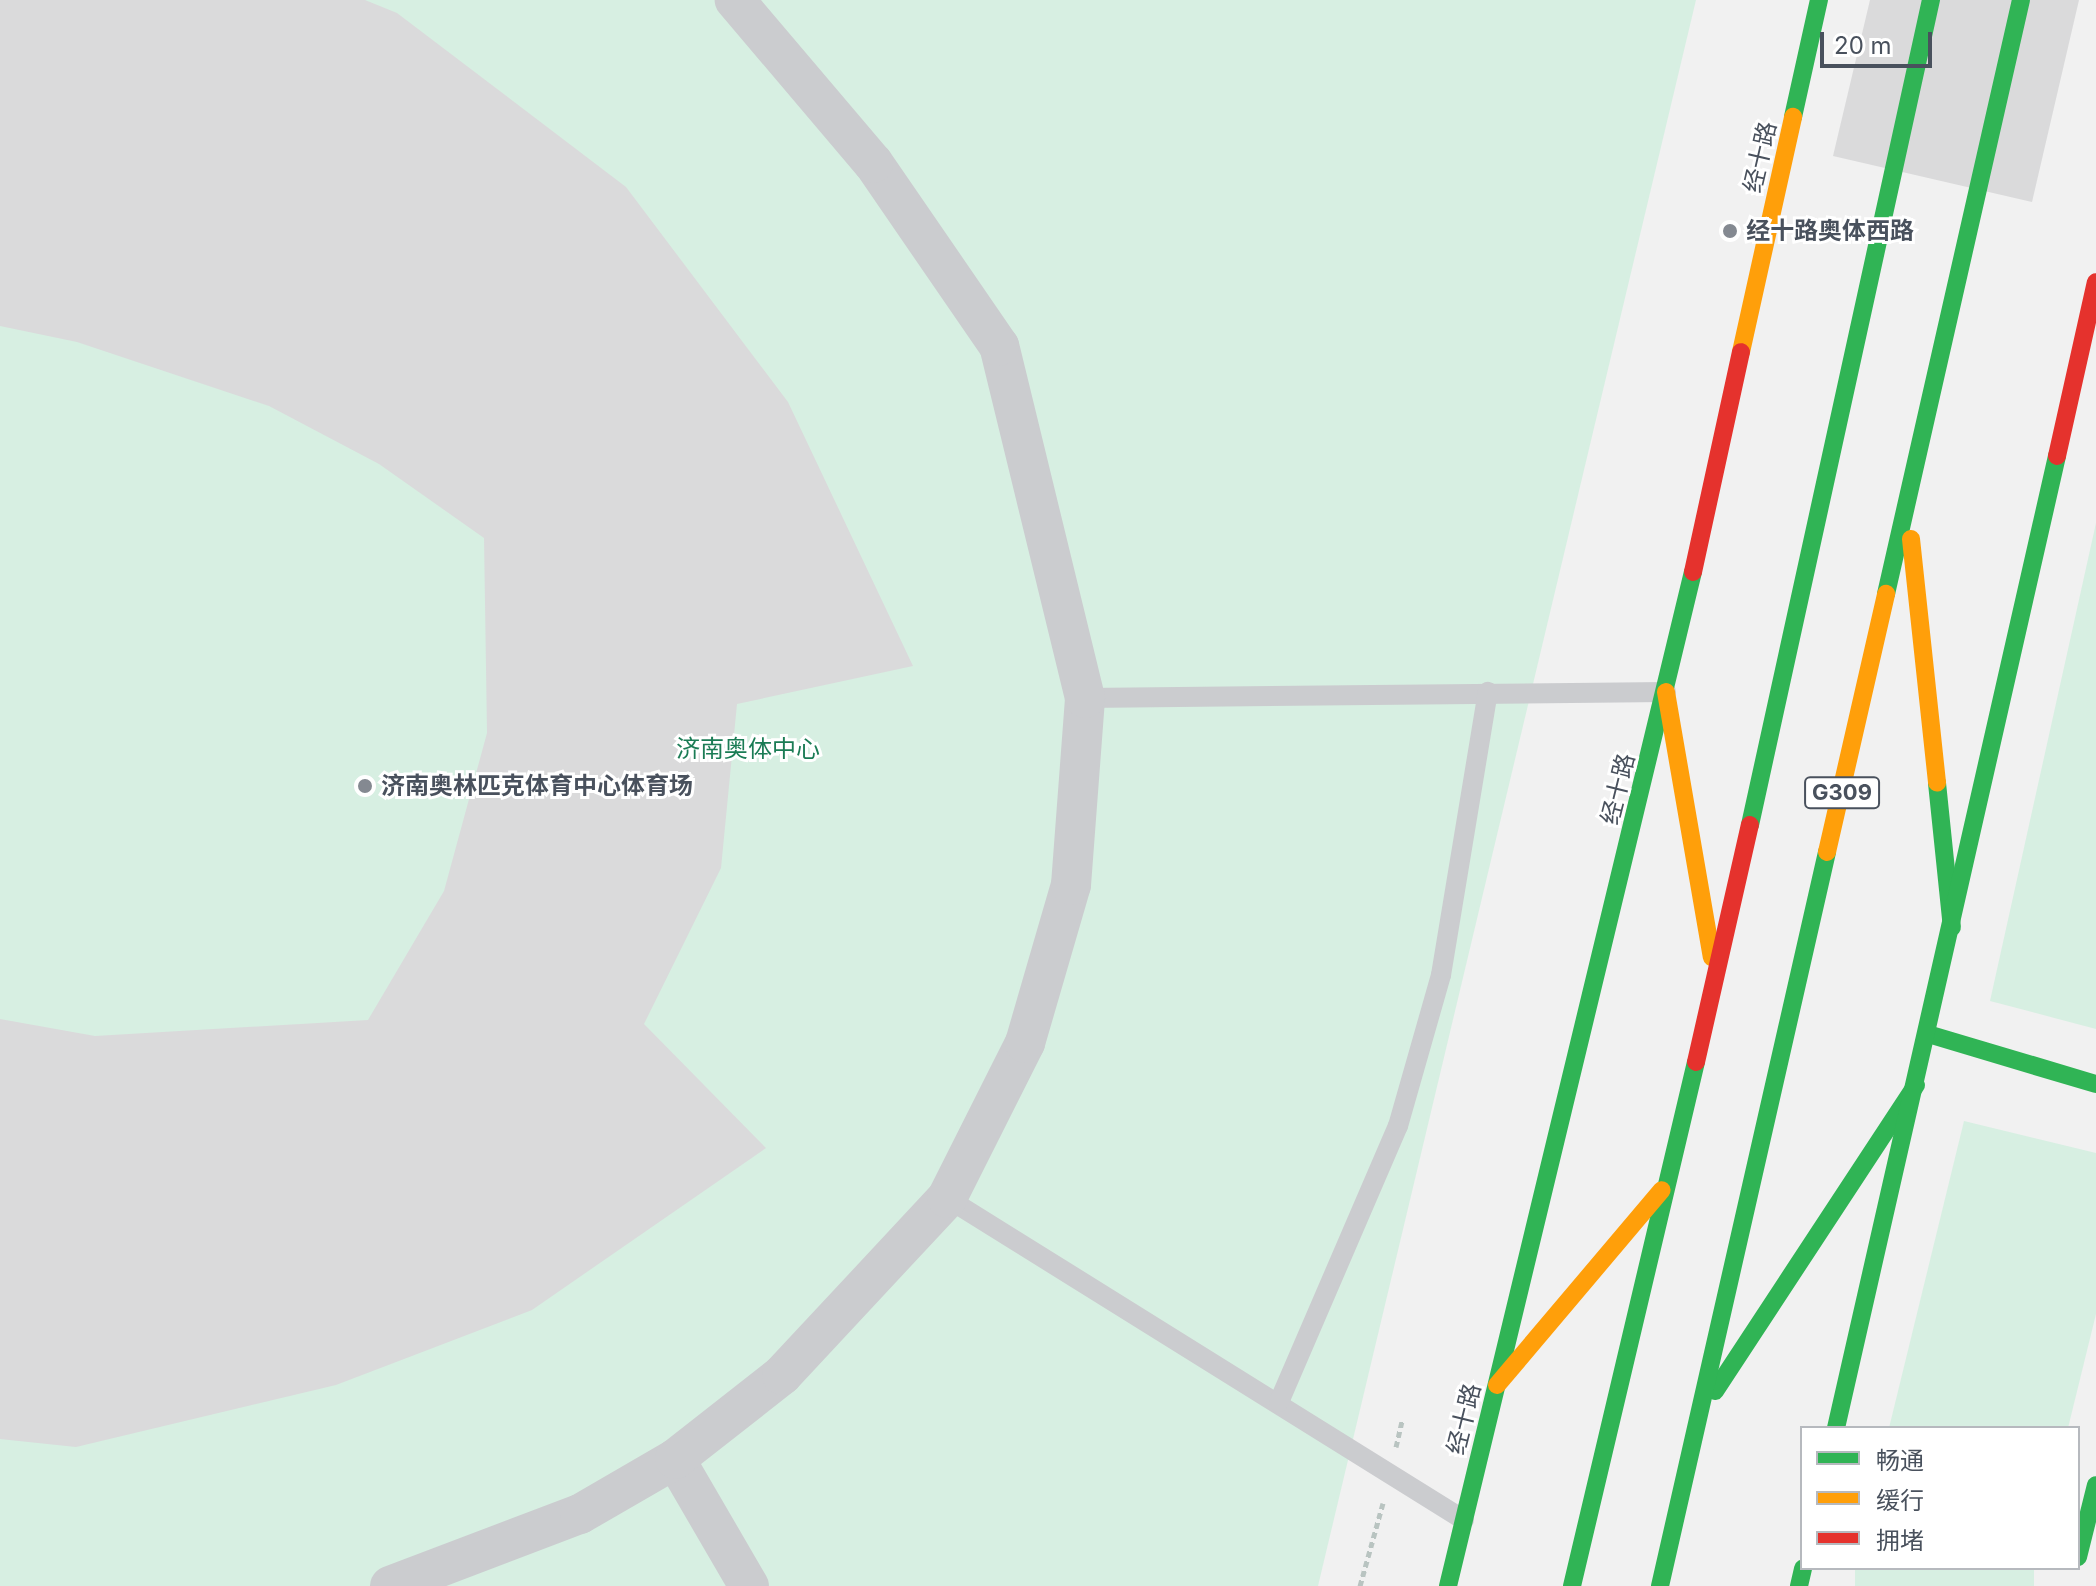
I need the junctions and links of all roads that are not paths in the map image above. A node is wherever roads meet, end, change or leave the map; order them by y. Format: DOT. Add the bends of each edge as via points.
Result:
graph roads {
  1 [pos="1819,0"];
  2 [pos="1931,0"];
  3 [pos="2021,0"];
  4 [pos="751,5"];
  5 [pos="2096,282"];
  6 [pos="1908,504"];
  7 [pos="1488,692"];
  8 [pos="1666,692"];
  9 [pos="1085,698"];
  10 [pos="1952,927"];
  11 [pos="1716,979"];
  12 [pos="1928,1034"];
  13 [pos="2096,1084"];
  14 [pos="1916,1085"];
  15 [pos="1668,1182"];
  16 [pos="947,1198"];
  17 [pos="1497,1385"];
  18 [pos="1279,1402"];
  19 [pos="1698,1417"];
  20 [pos="1836,1426"];
  21 [pos="675,1459"];
  22 [pos="2096,1485"];
  23 [pos="1464,1520"];
  24 [pos="2080,1549"];
  25 [pos="390,1586"];
  26 [pos="749,1586"];
  27 [pos="1448,1586"];
  28 [pos="1572,1586"];
  29 [pos="1660,1586"];
  1 -- 8 [label="main road, 经十路"];
  2 -- 11 [label="main road"];
  3 -- 6 [label="main road, G309"];
  4 -- 9 [label="street" via="873,163 999,346"];
  5 -- 10 [label="main road"];
  6 -- 10 [label="main road"];
  6 -- 19 [label="main road, G309"];
  7 -- 8 [label="lane"];
  7 -- 9 [label="lane"];
  7 -- 18 [label="lane" via="1441,975 1398,1126"];
  8 -- 11 [label="main road"];
  8 -- 17 [label="main road, 经十路"];
  9 -- 16 [label="street" via="1071,885 1025,1043"];
  10 -- 12 [label="main road"];
  11 -- 15 [label="main road"];
  12 -- 13 [label="main road"];
  12 -- 14 [label="main road"];
  14 -- 19 [label="main road"];
  14 -- 20 [label="main road"];
  15 -- 17 [label="main road"];
  15 -- 28 [label="main road"];
  16 -- 18 [label="lane"];
  16 -- 21 [label="street" via="782,1375"];
  17 -- 23 [label="main road, 经十路"];
  18 -- 23 [label="lane"];
  19 -- 29 [label="main road, G309"];
  21 -- 25 [label="street" via="580,1514"];
  21 -- 26 [label="street"];
  22 -- 24 [label="main road"];
  23 -- 27 [label="main road, 经十路"];
}
